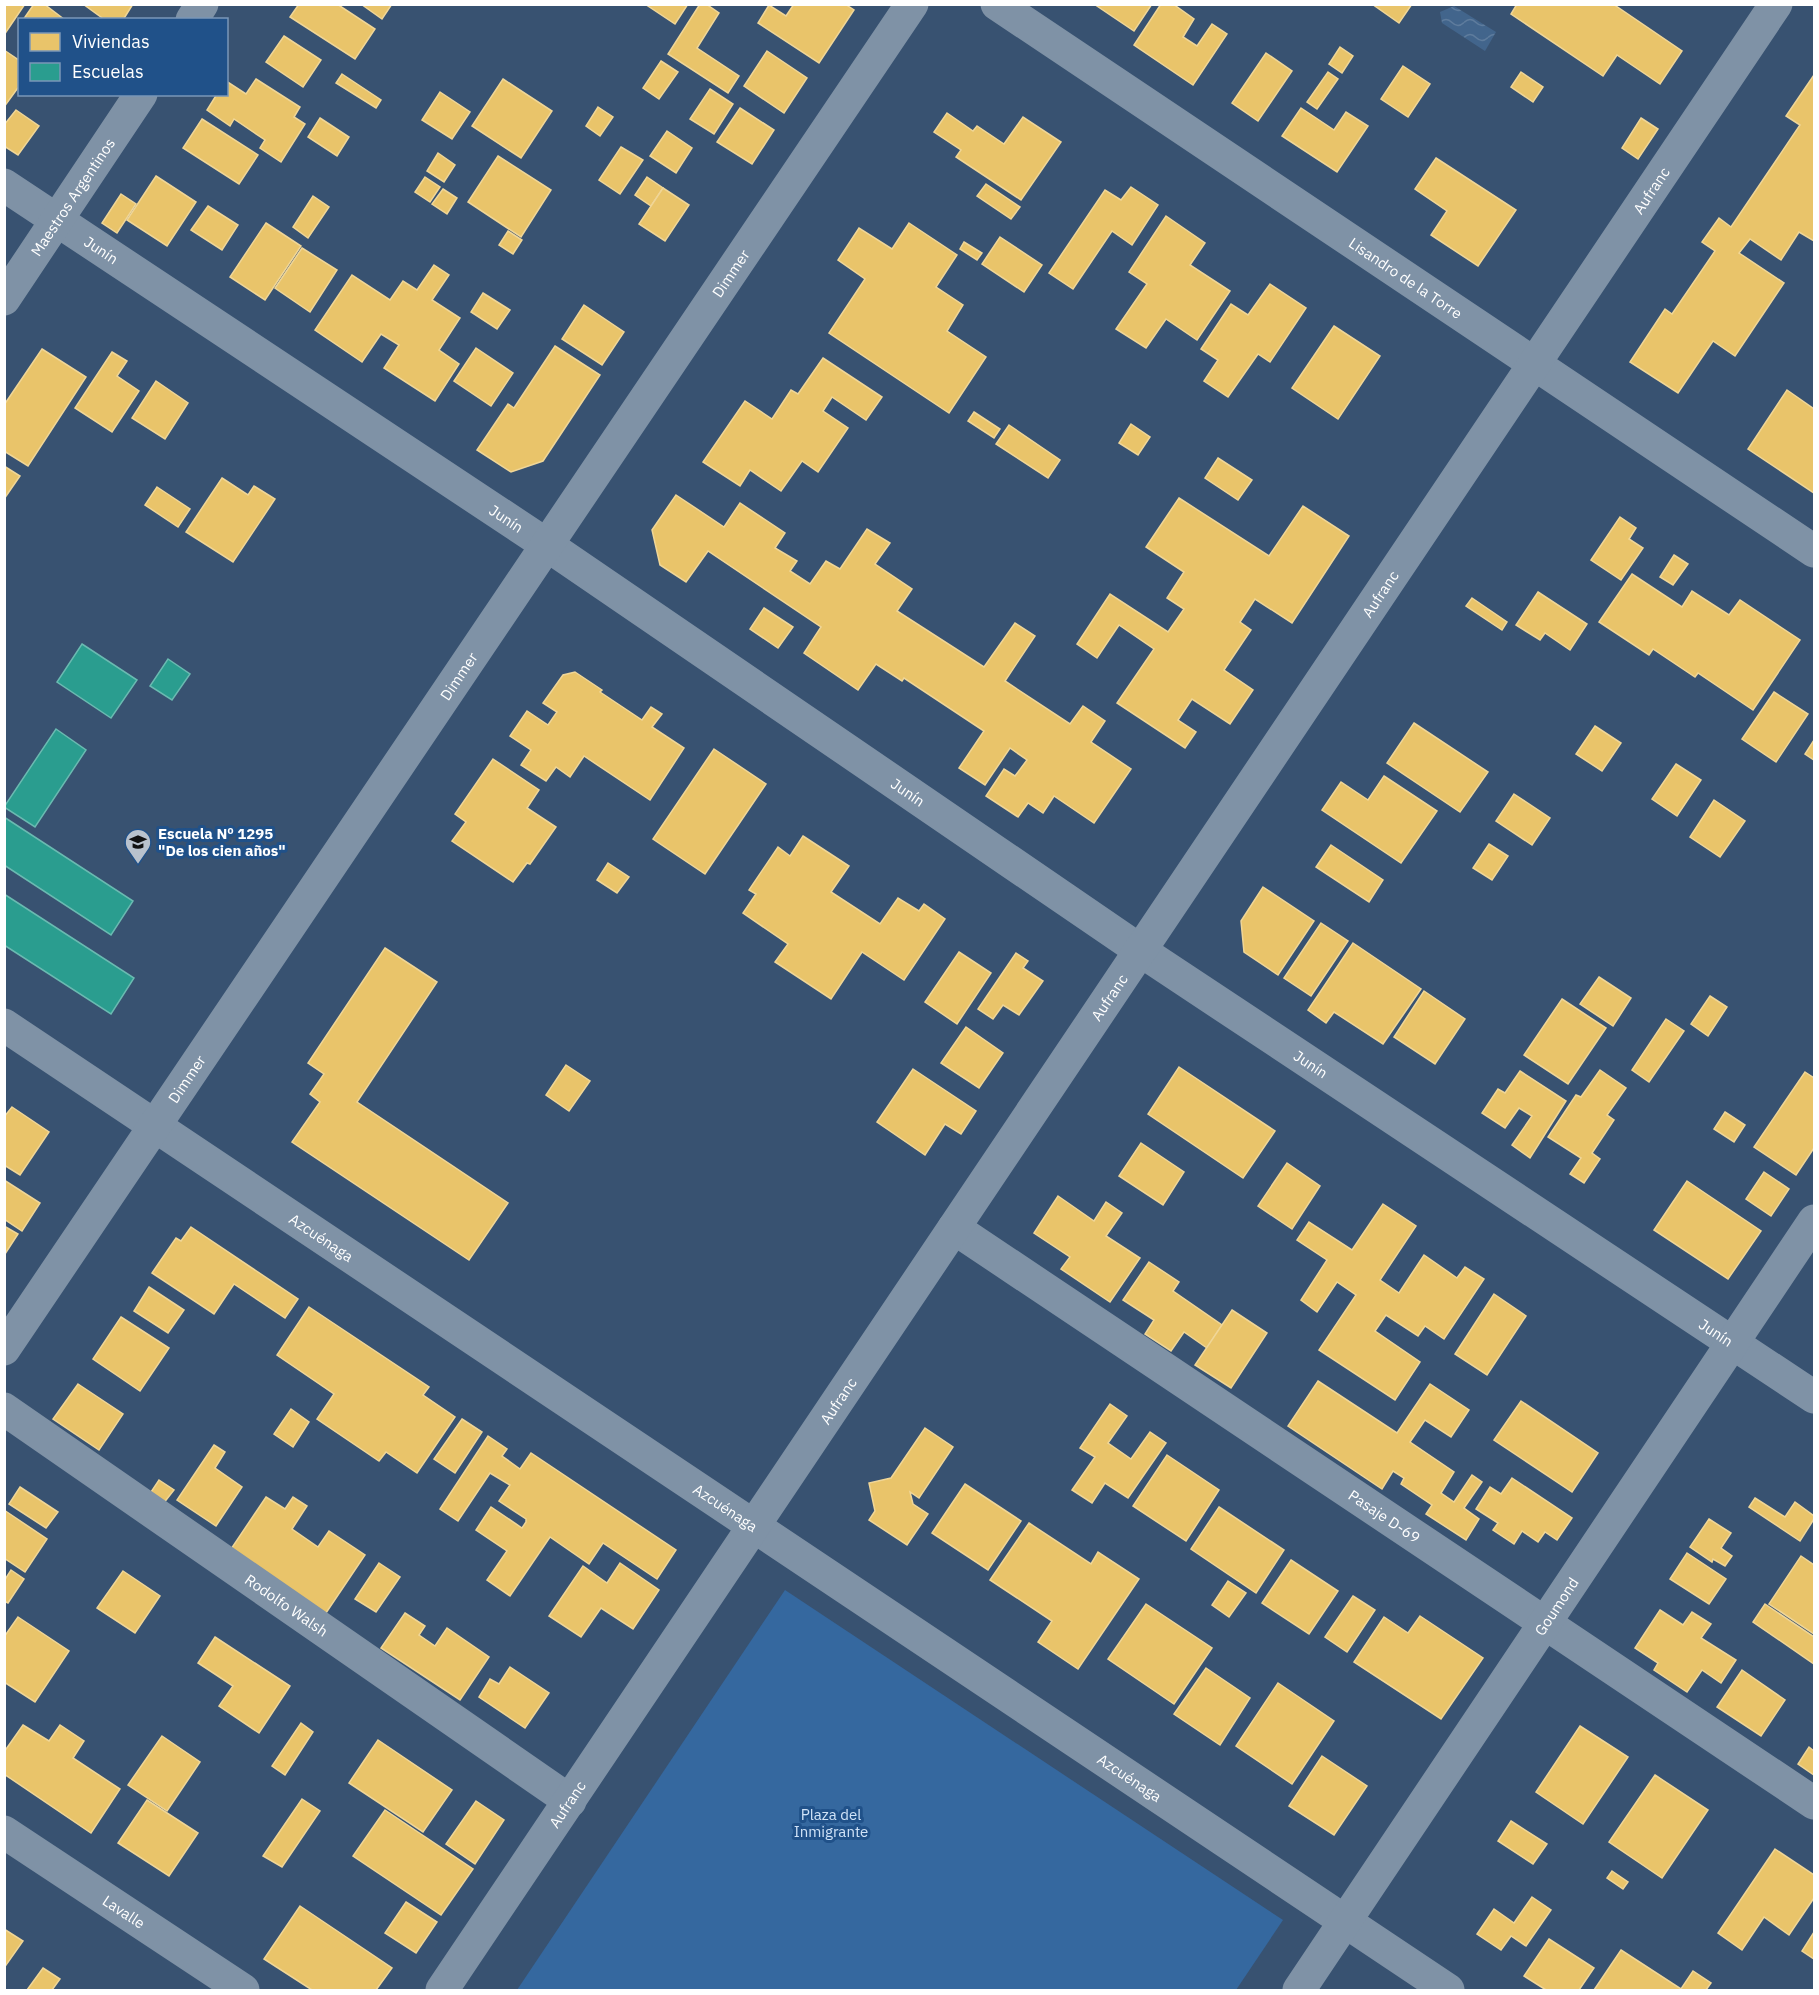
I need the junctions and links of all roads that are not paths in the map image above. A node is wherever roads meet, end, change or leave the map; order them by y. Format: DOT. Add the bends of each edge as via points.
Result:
graph roads {
  1 [pos="202,4"];
  2 [pos="912,4"];
  3 [pos="997,4"];
  4 [pos="1776,4"];
  5 [pos="193,18"];
  6 [pos="140,96"];
  7 [pos="4,184"];
  8 [pos="57,218"];
  9 [pos="4,299"];
  10 [pos="1535,364"];
  11 [pos="547,544"];
  12 [pos="1815,551"];
  13 [pos="1141,951"];
  14 [pos="4,1025"];
  15 [pos="155,1125"];
  16 [pos="1815,1221"];
  17 [pos="954,1227"];
  18 [pos="1733,1343"];
  19 [pos="4,1349"];
  20 [pos="1815,1397"];
  21 [pos="4,1409"];
  22 [pos="754,1526"];
  23 [pos="1545,1623"];
  24 [pos="570,1801"];
  25 [pos="1815,1803"];
  26 [pos="4,1832"];
  27 [pos="1345,1921"];
  28 [pos="243,1990"];
  29 [pos="442,1990"];
  30 [pos="1299,1990"];
  31 [pos="1448,1990"];
  1 -- 5 [label="street"];
  2 -- 11 [label="street, Dimmer"];
  3 -- 10 [label="street, Lisandro de la Torre"];
  4 -- 10 [label="street, Aufranc"];
  6 -- 8 [label="street, Maestros Argentinos"];
  7 -- 8 [label="street, Junín"];
  8 -- 9 [label="street, Maestros Argentinos"];
  8 -- 11 [label="street, Junín"];
  10 -- 12 [label="street, Lisandro de la Torre"];
  10 -- 13 [label="street, Aufranc"];
  11 -- 13 [label="street, Junín"];
  11 -- 15 [label="street, Dimmer"];
  13 -- 17 [label="street, Aufranc"];
  13 -- 18 [label="street, Junín"];
  14 -- 15 [label="street, Azcuénaga"];
  15 -- 19 [label="street, Dimmer"];
  15 -- 22 [label="street, Azcuénaga"];
  16 -- 18 [label="street, Goumond"];
  17 -- 22 [label="street, Aufranc"];
  17 -- 23 [label="street, Pasaje D-69"];
  18 -- 20 [label="street, Junín"];
  18 -- 23 [label="street, Goumond"];
  21 -- 24 [label="street, Rodolfo Walsh"];
  22 -- 24 [label="street, Aufranc"];
  22 -- 27 [label="street, Azcuénaga"];
  23 -- 25 [label="street, Pasaje D-69"];
  23 -- 27 [label="street, Goumond"];
  24 -- 29 [label="street, Aufranc"];
  26 -- 28 [label="street, Lavalle"];
  27 -- 30 [label="street, Goumond"];
  27 -- 31 [label="street, Azcuénaga"];
}
